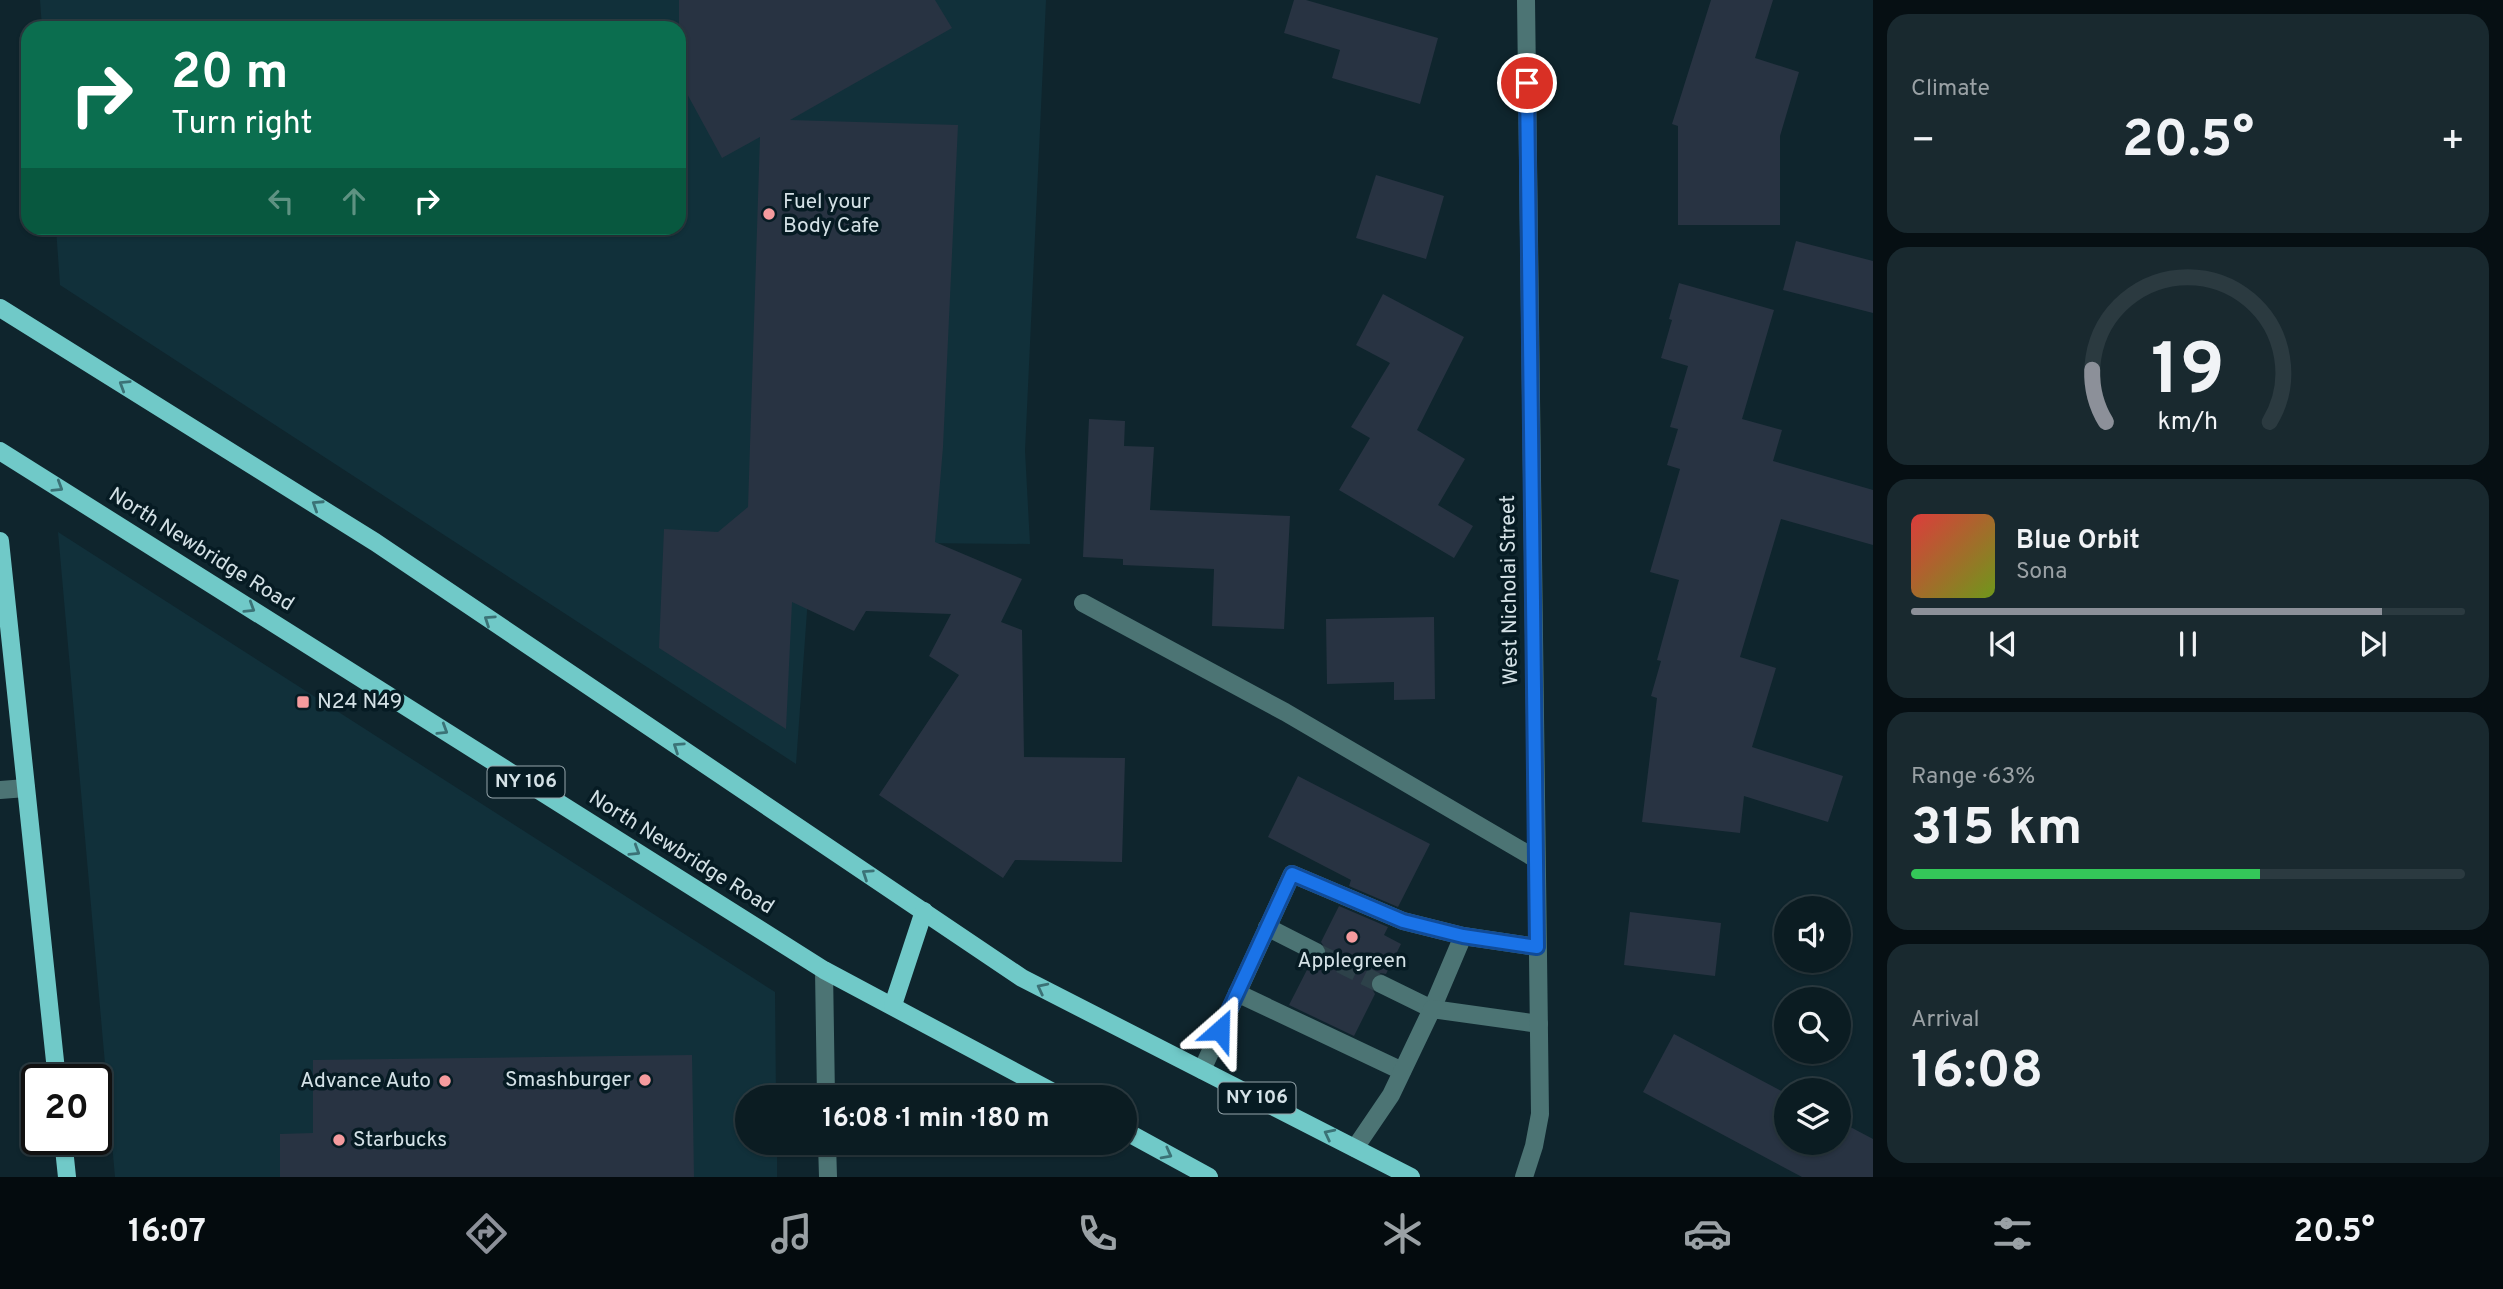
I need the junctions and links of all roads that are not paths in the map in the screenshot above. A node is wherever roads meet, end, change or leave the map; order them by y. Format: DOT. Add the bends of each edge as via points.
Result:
graph roads {
  1 [pos="1526,0"];
  2 [pos="0,308"];
  3 [pos="0,451"];
  4 [pos="0,541"];
  5 [pos="1083,603"];
  6 [pos="3,606"];
  7 [pos="26,788"];
  8 [pos="0,790"];
  9 [pos="1536,859"];
  10 [pos="924,911"];
  11 [pos="1267,927"];
  12 [pos="1463,936"];
  13 [pos="1537,947"];
  14 [pos="1317,952"];
  15 [pos="824,970"];
  16 [pos="1381,984"];
  17 [pos="1237,993"];
  18 [pos="893,1006"];
  19 [pos="1432,1009"];
  20 [pos="1539,1024"];
  21 [pos="55,1064"];
  22 [pos="1202,1070"];
  23 [pos="1402,1071"];
  24 [pos="826,1085"];
  25 [pos="1040,1085"];
  26 [pos="1137,1138"];
  27 [pos="1355,1148"];
  28 [pos="65,1155"];
  29 [pos="827,1155"];
  30 [pos="67,1177"];
  31 [pos="828,1177"];
  32 [pos="1209,1177"];
  33 [pos="1411,1177"];
  34 [pos="1524,1177"];
  1 -- 9 [label="street, West Nicholai Street"];
  10 -- 2 [label="main road, NY 106, one-way" via="375,542"];
  3 -- 15 [label="main road, North Newbridge Road / NY 106, one-way"];
  4 -- 6 [label="main road"];
  5 -- 9 [label="street" via="1284,712"];
  6 -- 7 [label="main road"];
  7 -- 8 [label="street"];
  7 -- 21 [label="main road"];
  9 -- 13 [label="street, West Nicholai Street"];
  10 -- 18 [label="main road"];
  22 -- 10 [label="main road, NY 106, one-way" via="1022,978"];
  11 -- 12 [label="street" via="1292,874 1403,921"];
  11 -- 14 [label="street"];
  11 -- 17 [label="street"];
  12 -- 13 [label="street"];
  12 -- 19 [label="street"];
  13 -- 20 [label="street, West Nicholai Street"];
  15 -- 18 [label="main road, North Newbridge Road / NY 106"];
  15 -- 24 [label="street"];
  16 -- 19 [label="street"];
  17 -- 22 [label="street"];
  17 -- 23 [label="street"];
  18 -- 25 [label="main road, North Newbridge Road / NY 106"];
  19 -- 20 [label="street"];
  19 -- 23 [label="street"];
  20 -- 34 [label="street, West Nicholai Street" via="1540,1114"];
  27 -- 22 [label="main road, NY 106, one-way"];
  23 -- 27 [label="street"];
  26 -- 32 [label="main road, one-way"];
  27 -- 33 [label="main road, NY 106"];
  28 -- 30 [label="main road"];
  29 -- 31 [label="street"];
}
